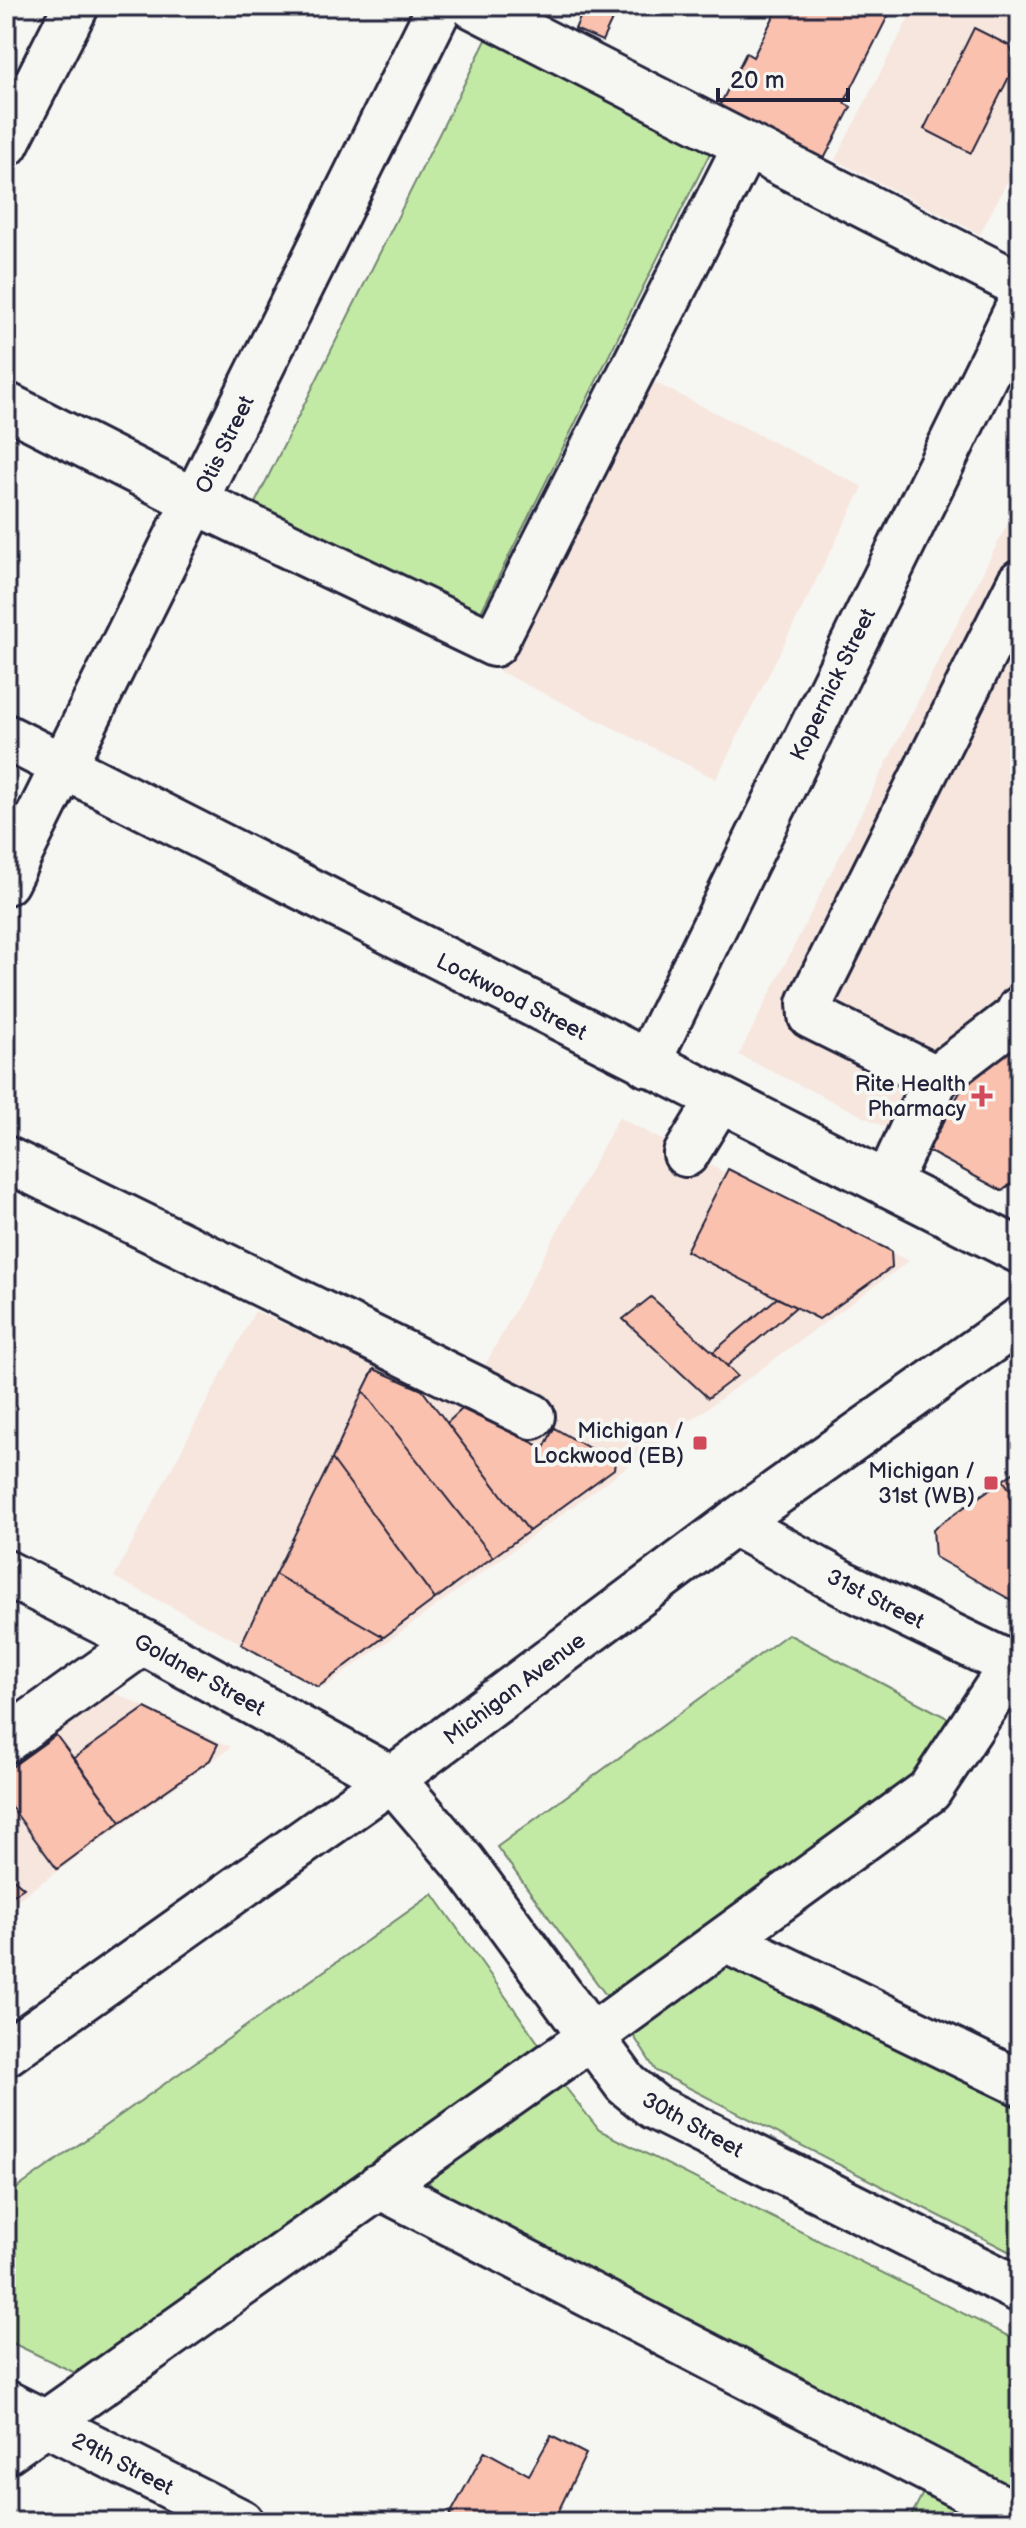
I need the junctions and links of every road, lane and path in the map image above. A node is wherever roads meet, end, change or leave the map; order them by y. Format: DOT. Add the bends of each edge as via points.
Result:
graph roads {
  1 [pos="76,6"];
  2 [pos="440,6"];
  3 [pos="473,6"];
  4 [pos="6,144"];
  5 [pos="746,145"];
  6 [pos="1020,285"];
  7 [pos="1020,304"];
  8 [pos="6,405"];
  9 [pos="195,501"];
  10 [pos="1020,582"];
  11 [pos="6,737"];
  12 [pos="64,767"];
  13 [pos="6,882"];
  14 [pos="1020,1009"];
  15 [pos="647,1064"];
  16 [pos="936,1078"];
  17 [pos="719,1100"];
  18 [pos="686,1154"];
  19 [pos="6,1159"];
  20 [pos="887,1184"];
  21 [pos="1020,1251"];
  22 [pos="1020,1320"];
  23 [pos="532,1416"];
  24 [pos="734,1523"];
  25 [pos="6,1573"];
  26 [pos="143,1642"];
  27 [pos="1016,1667"];
  28 [pos="6,1740"];
  29 [pos="392,1779"];
  30 [pos="725,1940"];
  31 [pos="591,2037"];
  32 [pos="6,2053"];
  33 [pos="1020,2083"];
  34 [pos="379,2186"];
  35 [pos="1020,2290"];
  36 [pos="6,2403"];
  37 [pos="44,2423"];
  38 [pos="6,2451"];
  39 [pos="1020,2517"];
  40 [pos="241,2522"];
  1 -- 4 [label="street"];
  2 -- 9 [label="street, Otis Street"];
  3 -- 5 [label="street"];
  5 -- 6 [label="street"];
  5 -- 9 [label="street" via="494,644"];
  7 -- 15 [label="street, Kopernick Street"];
  8 -- 9 [label="street"];
  9 -- 12 [label="street, Otis Street"];
  10 -- 16 [label="street" via="810,1003 811,1016"];
  11 -- 12 [label="street, Lockwood Street"];
  12 -- 13 [label="street, Otis Street"];
  12 -- 15 [label="street, Lockwood Street"];
  14 -- 16 [label="street"];
  15 -- 17 [label="street, Lockwood Street"];
  16 -- 20 [label="street"];
  17 -- 18 [label="street"];
  17 -- 20 [label="street, Lockwood Street"];
  19 -- 23 [label="street"];
  20 -- 21 [label="street, Lockwood Street"];
  22 -- 24 [label="street, Michigan Avenue"];
  24 -- 27 [label="street, 31st Street" via="844,1584"];
  24 -- 29 [label="street, Michigan Avenue"];
  25 -- 26 [label="street, Goldner Street"];
  26 -- 28 [label="street"];
  26 -- 29 [label="street, Goldner Street"];
  27 -- 30 [label="street" via="929,1791"];
  29 -- 31 [label="street, 30th Street" via="463,1862"];
  29 -- 32 [label="street, Michigan Avenue"];
  30 -- 31 [label="street"];
  30 -- 33 [label="street"];
  31 -- 34 [label="street"];
  31 -- 35 [label="street, 30th Street" via="626,2084 654,2107"];
  34 -- 37 [label="street"];
  34 -- 39 [label="street"];
  36 -- 37 [label="street, 29th Street"];
  37 -- 38 [label="street"];
  37 -- 40 [label="street, 29th Street"];
}
